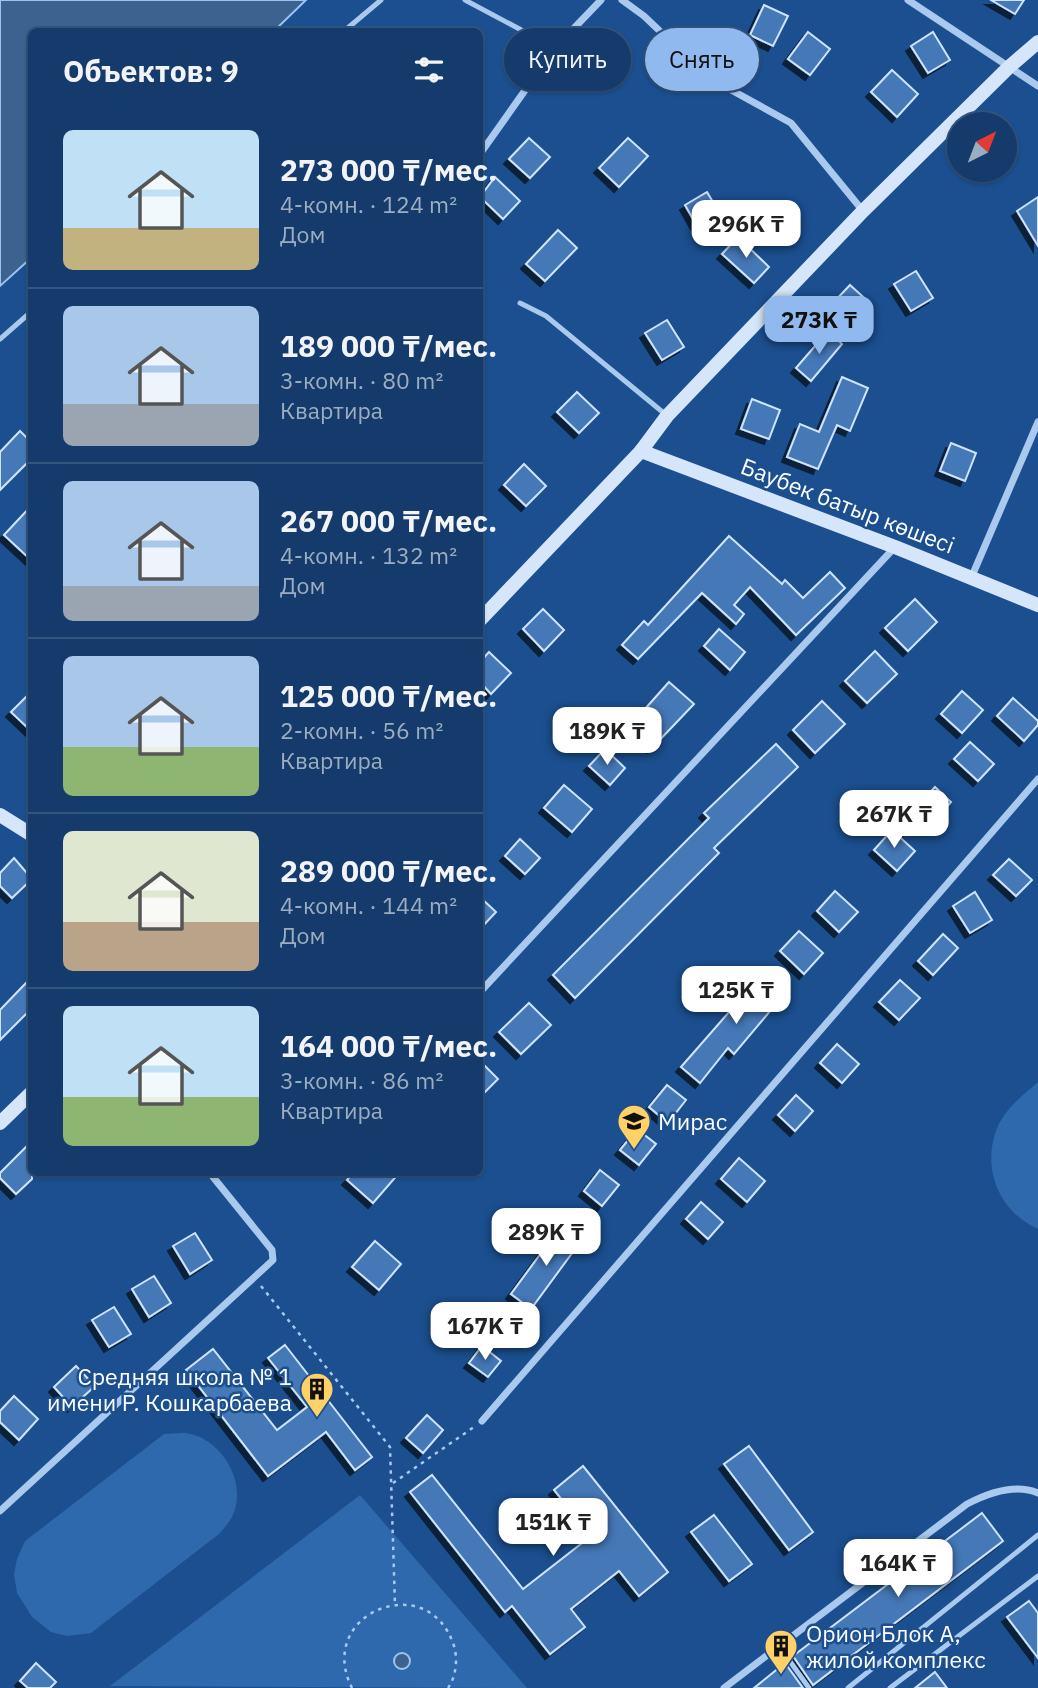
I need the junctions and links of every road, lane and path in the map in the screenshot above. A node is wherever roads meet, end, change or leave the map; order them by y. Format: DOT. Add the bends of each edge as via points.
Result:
graph roads {
  1 [pos="382,0"];
  2 [pos="465,0"];
  3 [pos="601,0"];
  4 [pos="622,0"];
  5 [pos="908,0"];
  6 [pos="349,28"];
  7 [pos="518,28"];
  8 [pos="574,28"];
  9 [pos="1038,43"];
  10 [pos="1009,67"];
  11 [pos="1038,86"];
  12 [pos="525,91"];
  13 [pos="483,150"];
  14 [pos="863,211"];
  15 [pos="520,303"];
  16 [pos="28,314"];
  17 [pos="0,339"];
  18 [pos="667,416"];
  19 [pos="1038,422"];
  20 [pos="641,451"];
  21 [pos="895,547"];
  22 [pos="972,576"];
  23 [pos="1038,605"];
  24 [pos="483,617"];
  25 [pos="1038,779"];
  26 [pos="0,815"];
  27 [pos="28,832"];
  28 [pos="483,989"];
  29 [pos="28,1097"];
  30 [pos="0,1123"];
  31 [pos="212,1176"];
  32 [pos="255,1279"];
  33 [pos="482,1421"];
  34 [pos="392,1484"];
  35 [pos="1038,1493"];
  36 [pos="0,1511"];
  37 [pos="1038,1535"];
  38 [pos="1038,1576"];
  39 [pos="395,1605"];
  40 [pos="779,1646"];
  41 [pos="451,1684"];
  42 [pos="352,1688"];
  43 [pos="448,1688"];
  44 [pos="456,1688"];
  45 [pos="724,1688"];
  46 [pos="809,1688"];
  47 [pos="848,1688"];
  48 [pos="890,1688"];
  1 -- 6 [label="lane"];
  2 -- 7 [label="lane"];
  3 -- 8 [label="street"];
  4 -- 14 [label="street" via="724,86 792,123"];
  5 -- 10 [label="street"];
  9 -- 10 [label="street"];
  10 -- 11 [label="street"];
  10 -- 14 [label="street"];
  12 -- 13 [label="street"];
  14 -- 18 [label="street"];
  15 -- 18 [label="lane" via="546,316"];
  16 -- 17 [label="lane"];
  18 -- 20 [label="street"];
  19 -- 22 [label="street"];
  20 -- 21 [label="street, Баубек батыр көшесі"];
  20 -- 24 [label="street"];
  21 -- 22 [label="street, Баубек батыр көшесі"];
  21 -- 28 [label="street"];
  22 -- 23 [label="street, Баубек батыр көшесі"];
  25 -- 33 [label="street"];
  26 -- 27 [label="street"];
  29 -- 30 [label="street"];
  31 -- 32 [label="street" via="272,1250 273,1260"];
  32 -- 34 [label="path" via="390,1447"];
  32 -- 36 [label="street"];
  33 -- 34 [label="path"];
  34 -- 39 [label="path"];
  35 -- 40 [label="street" via="991,1491 967,1504"];
  37 -- 47 [label="lane"];
  38 -- 48 [label="lane"];
  39 -- 41 [label="path" via="424,1609 450,1635 456,1653"];
  39 -- 42 [label="path" via="370,1613 347,1641 346,1677"];
  40 -- 45 [label="street"];
  40 -- 46 [label="lane"];
  41 -- 43 [label="path"];
  41 -- 44 [label="path"];
}
